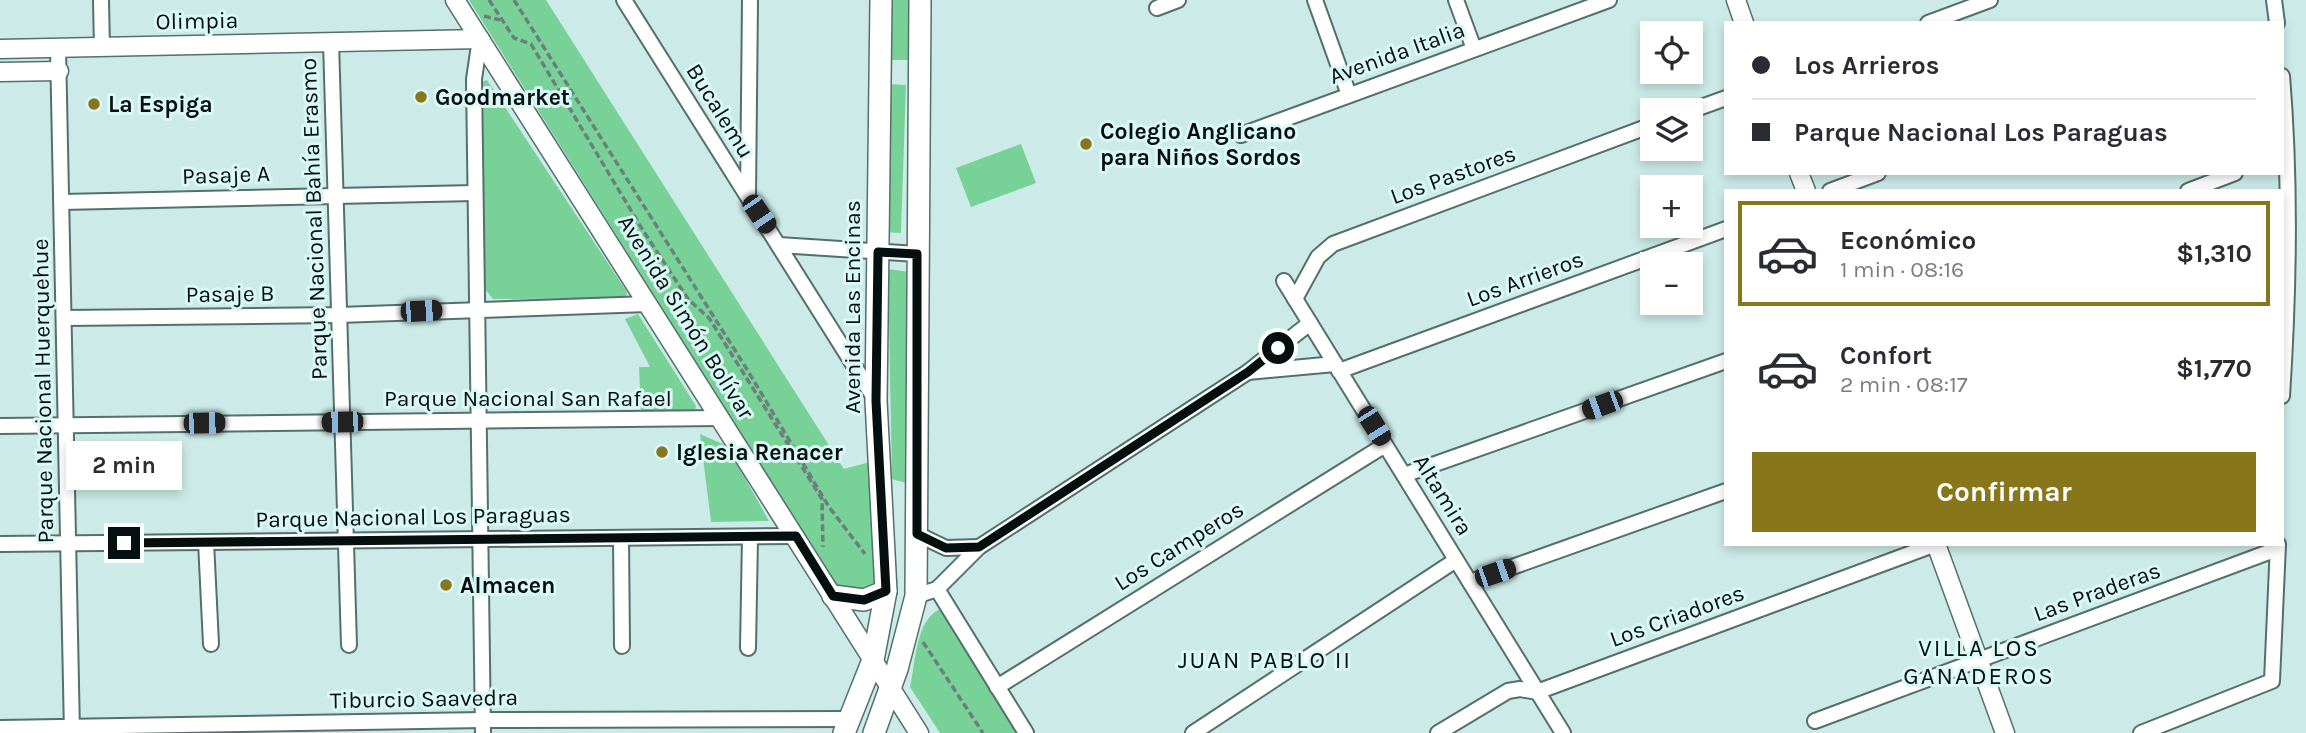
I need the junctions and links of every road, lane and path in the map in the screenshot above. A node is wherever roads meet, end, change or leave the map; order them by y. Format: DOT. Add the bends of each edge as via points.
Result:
graph roads {
  1 [pos="101,0"];
  2 [pos="454,0"];
  3 [pos="489,0"];
  4 [pos="514,0"];
  5 [pos="624,0"];
  6 [pos="750,0"];
  7 [pos="881,0"];
  8 [pos="920,0"];
  9 [pos="1178,0"];
  10 [pos="1315,0"];
  11 [pos="1456,0"];
  12 [pos="1609,0"];
  13 [pos="1736,0"];
  14 [pos="1990,0"];
  15 [pos="2274,0"];
  16 [pos="1593,3"];
  17 [pos="1157,8"];
  18 [pos="1743,21"];
  19 [pos="1933,21"];
  20 [pos="2277,21"];
  21 [pos="480,39"];
  22 [pos="331,42"];
  23 [pos="102,47"];
  24 [pos="58,48"];
  25 [pos="1474,49"];
  26 [pos="0,50"];
  27 [pos="59,71"];
  28 [pos="0,72"];
  29 [pos="1349,95"];
  30 [pos="1724,99"];
  31 [pos="1703,106"];
  32 [pos="1640,129"];
  33 [pos="2284,129"];
  34 [pos="1241,135"];
  35 [pos="2285,155"];
  36 [pos="1873,175"];
  37 [pos="2230,175"];
  38 [pos="1835,189"];
  39 [pos="2193,189"];
  40 [pos="475,192"];
  41 [pos="336,195"];
  42 [pos="748,198"];
  43 [pos="62,202"];
  44 [pos="1724,230"];
  45 [pos="779,245"];
  46 [pos="878,252"];
  47 [pos="917,254"];
  48 [pos="1284,281"];
  49 [pos="2285,291"];
  50 [pos="1295,299"];
  51 [pos="648,304"];
  52 [pos="477,308"];
  53 [pos="339,315"];
  54 [pos="64,318"];
  55 [pos="1310,323"];
  56 [pos="2284,326"];
  57 [pos="1724,362"];
  58 [pos="1337,367"];
  59 [pos="1248,372"];
  60 [pos="876,401"];
  61 [pos="721,418"];
  62 [pos="342,422"];
  63 [pos="479,422"];
  64 [pos="66,425"];
  65 [pos="0,426"];
  66 [pos="1385,445"];
  67 [pos="1404,475"];
  68 [pos="1724,492"];
  69 [pos="917,534"];
  70 [pos="796,536"];
  71 [pos="750,537"];
  72 [pos="621,538"];
  73 [pos="480,540"];
  74 [pos="346,541"];
  75 [pos="206,542"];
  76 [pos="69,543"];
  77 [pos="0,544"];
  78 [pos="1931,546"];
  79 [pos="1937,546"];
  80 [pos="979,547"];
  81 [pos="2278,547"];
  82 [pos="823,551"];
  83 [pos="1456,560"];
  84 [pos="1469,582"];
  85 [pos="886,587"];
  86 [pos="937,589"];
  87 [pos="833,596"];
  88 [pos="916,596"];
  89 [pos="911,623"];
  90 [pos="211,644"];
  91 [pos="349,645"];
  92 [pos="621,646"];
  93 [pos="748,648"];
  94 [pos="873,660"];
  95 [pos="1978,660"];
  96 [pos="997,687"];
  97 [pos="891,689"];
  98 [pos="1537,692"];
  99 [pos="1815,721"];
  100 [pos="846,726"];
  101 [pos="483,727"];
  102 [pos="0,728"];
  103 [pos="72,730"];
  104 [pos="874,733"];
  105 [pos="919,733"];
  106 [pos="983,733"];
  107 [pos="1026,733"];
  108 [pos="1193,733"];
  109 [pos="1438,733"];
  110 [pos="1563,733"];
  111 [pos="2005,733"];
  112 [pos="2141,733"];
  1 -- 23 [label="street"];
  2 -- 21 [label="street, Avenida Simón Bolívar"];
  3 -- 82 [label="path" via="514,38 531,44 644,232 688,299 709,318 822,499"];
  4 -- 85 [label="path" via="829,507"];
  5 -- 42 [label="street, Bucalemu"];
  6 -- 42 [label="street"];
  7 -- 46 [label="main road, Avenida Las Encinas"];
  8 -- 47 [label="main road"];
  9 -- 17 [label="street"];
  10 -- 29 [label="street"];
  11 -- 25 [label="street"];
  12 -- 16 [label="street, Avenida Italia"];
  13 -- 18 [label="street"];
  14 -- 19 [label="street"];
  15 -- 20 [label="street"];
  16 -- 25 [label="street, Avenida Italia"];
  21 -- 22 [label="street, Olimpia"];
  21 -- 40 [label="street" via="474,71"];
  21 -- 51 [label="street, Avenida Simón Bolívar"];
  22 -- 23 [label="street, Olimpia"];
  22 -- 41 [label="street, Parque Nacional Bahía Erasmo"];
  23 -- 24 [label="street, Olimpia"];
  24 -- 26 [label="street, Olimpia"];
  24 -- 27 [label="street, Parque Nacional Huerquehue"];
  25 -- 29 [label="street, Avenida Italia"];
  27 -- 28 [label="street"];
  27 -- 43 [label="street, Parque Nacional Huerquehue"];
  29 -- 34 [label="street, Avenida Italia"];
  30 -- 31 [label="street"];
  32 -- 50 [label="street, Los Pastores" via="1333,244 1318,257"];
  33 -- 35 [label="street"];
  35 -- 49 [label="street"];
  36 -- 38 [label="street"];
  37 -- 39 [label="street"];
  40 -- 41 [label="street, Pasaje A"];
  40 -- 52 [label="street"];
  41 -- 43 [label="street, Pasaje A"];
  41 -- 53 [label="street, Parque Nacional Bahía Erasmo"];
  42 -- 45 [label="street, Bucalemu"];
  43 -- 54 [label="street, Parque Nacional Huerquehue"];
  44 -- 58 [label="street, Los Arrieros"];
  45 -- 46 [label="street"];
  45 -- 60 [label="street, Bucalemu"];
  46 -- 47 [label="street"];
  46 -- 60 [label="main road, Avenida Las Encinas"];
  47 -- 69 [label="main road"];
  48 -- 50 [label="street, Altamira"];
  49 -- 56 [label="street"];
  50 -- 55 [label="street, Altamira"];
  51 -- 52 [label="street, Pasaje B"];
  51 -- 61 [label="street, Avenida Simón Bolívar"];
  52 -- 53 [label="street, Pasaje B"];
  52 -- 63 [label="street"];
  53 -- 54 [label="street, Pasaje B"];
  53 -- 62 [label="street, Parque Nacional Bahía Erasmo"];
  54 -- 64 [label="street, Parque Nacional Huerquehue"];
  55 -- 58 [label="street, Altamira"];
  55 -- 59 [label="street, Los Arrieros"];
  57 -- 67 [label="street"];
  58 -- 59 [label="street, Los Arrieros"];
  58 -- 66 [label="street, Altamira"];
  59 -- 80 [label="street, Los Arrieros"];
  60 -- 85 [label="main road, Avenida Las Encinas"];
  61 -- 63 [label="street, Parque Nacional San Rafael"];
  61 -- 70 [label="street, Avenida Simón Bolívar"];
  62 -- 63 [label="street, Parque Nacional San Rafael"];
  62 -- 64 [label="street, Parque Nacional San Rafael"];
  62 -- 74 [label="street, Parque Nacional Bahía Erasmo"];
  63 -- 73 [label="street"];
  64 -- 65 [label="street, Parque Nacional San Rafael"];
  64 -- 76 [label="street, Parque Nacional Huerquehue"];
  66 -- 67 [label="street, Altamira"];
  66 -- 96 [label="street, Los Camperos"];
  67 -- 83 [label="street, Altamira"];
  68 -- 84 [label="street"];
  69 -- 80 [label="street" via="946,548"];
  69 -- 88 [label="main road"];
  70 -- 71 [label="street, Parque Nacional Los Paraguas"];
  70 -- 87 [label="street, Avenida Simón Bolívar"];
  71 -- 72 [label="street, Parque Nacional Los Paraguas"];
  71 -- 93 [label="street"];
  72 -- 73 [label="street, Parque Nacional Los Paraguas"];
  72 -- 92 [label="street"];
  73 -- 74 [label="street, Parque Nacional Los Paraguas"];
  73 -- 101 [label="street"];
  74 -- 75 [label="street, Parque Nacional Los Paraguas"];
  74 -- 91 [label="street, Parque Nacional Bahía Erasmo"];
  75 -- 76 [label="street, Parque Nacional Los Paraguas"];
  75 -- 90 [label="street"];
  76 -- 77 [label="street, Parque Nacional Los Paraguas"];
  76 -- 103 [label="street, Parque Nacional Huerquehue"];
  78 -- 98 [label="street, Los Criadores"];
  79 -- 95 [label="street"];
  80 -- 86 [label="street, Los Arrieros"];
  81 -- 95 [label="street, Las Praderas"];
  81 -- 112 [label="street" via="2272,681"];
  83 -- 84 [label="street, Altamira"];
  83 -- 108 [label="street"];
  84 -- 98 [label="street, Altamira"];
  85 -- 87 [label="main road" via="864,600"];
  85 -- 94 [label="main road, Avenida Las Encinas"];
  86 -- 88 [label="street, Los Arrieros"];
  86 -- 96 [label="street"];
  87 -- 94 [label="street, Avenida Simón Bolívar"];
  88 -- 89 [label="main road"];
  89 -- 97 [label="main road"];
  89 -- 106 [label="path"];
  94 -- 97 [label="street, Avenida Simón Bolívar"];
  94 -- 100 [label="main road, Avenida Las Encinas"];
  95 -- 99 [label="street, Las Praderas"];
  95 -- 111 [label="street"];
  96 -- 107 [label="street"];
  97 -- 104 [label="main road"];
  97 -- 105 [label="street, Avenida Simón Bolívar"];
  98 -- 109 [label="street, Los Criadores" via="1508,691"];
  98 -- 110 [label="street, Altamira"];
  100 -- 101 [label="street, Tiburcio Saavedra"];
  101 -- 103 [label="street, Tiburcio Saavedra"];
  102 -- 103 [label="street, Tiburcio Saavedra"];
}
